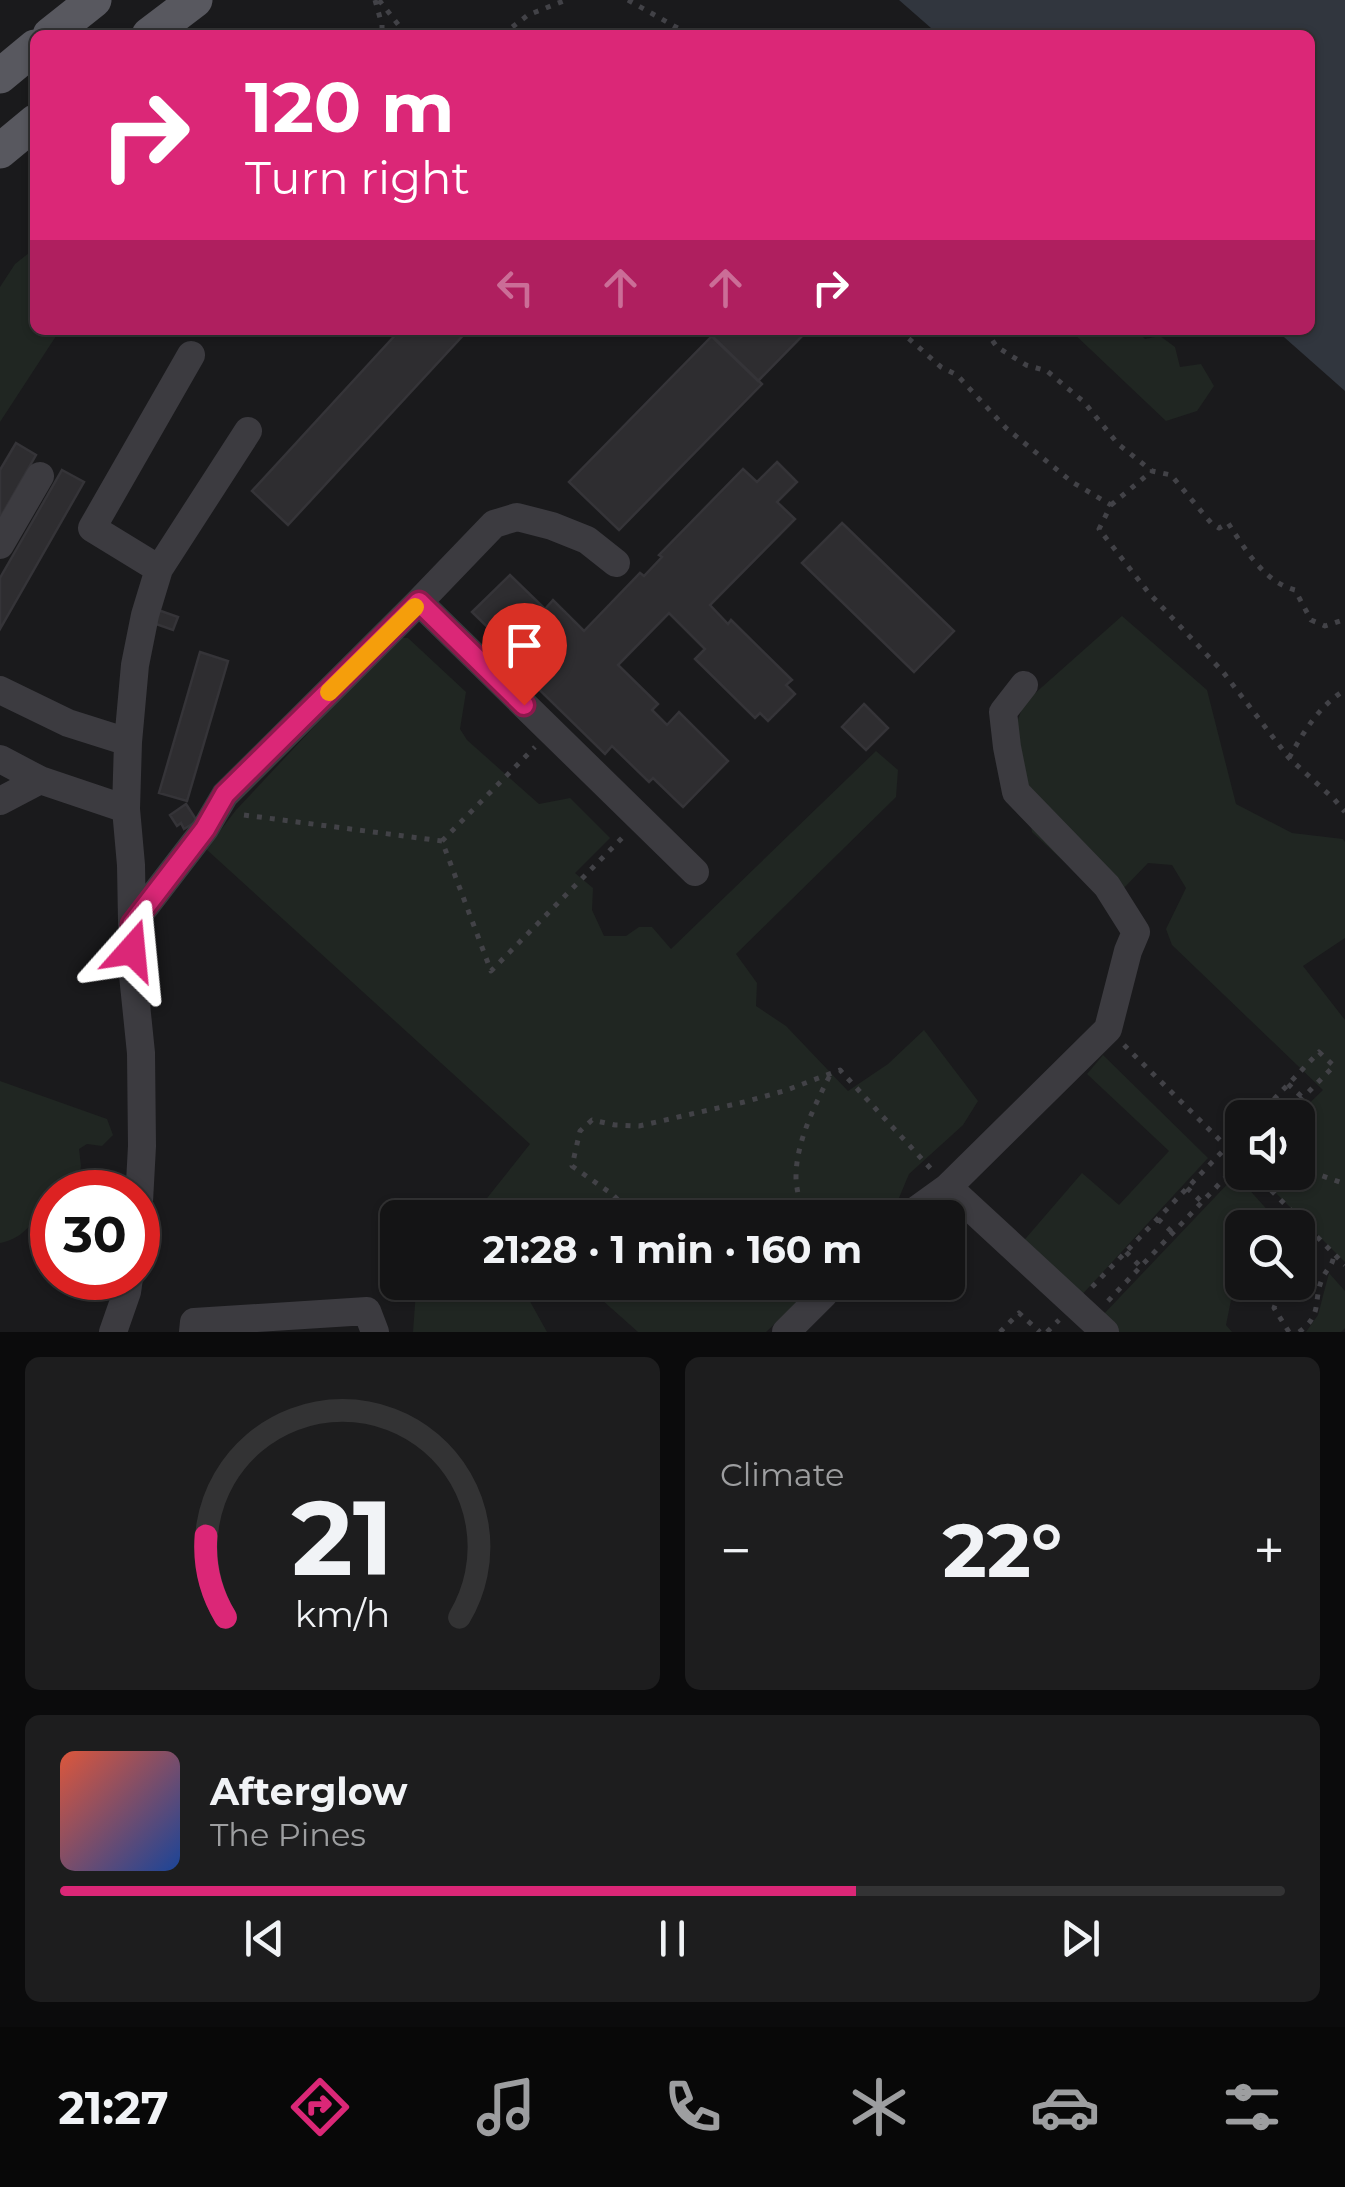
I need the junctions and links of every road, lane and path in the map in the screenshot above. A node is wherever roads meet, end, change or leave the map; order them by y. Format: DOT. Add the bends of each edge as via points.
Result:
graph roads {
  1 [pos="195,0"];
  2 [pos="377,0"];
  3 [pos="566,0"];
  4 [pos="628,0"];
  5 [pos="90,3"];
  6 [pos="46,30"];
  7 [pos="56,30"];
  8 [pos="156,30"];
  9 [pos="382,30"];
  10 [pos="402,30"];
  11 [pos="508,30"];
  12 [pos="681,30"];
  13 [pos="30,39"];
  14 [pos="30,52"];
  15 [pos="0,56"];
  16 [pos="0,76"];
  17 [pos="905,335"];
  18 [pos="989,335"];
  19 [pos="191,355"];
  20 [pos="248,431"];
  21 [pos="1152,471"];
  22 [pos="40,476"];
  23 [pos="1111,505"];
  24 [pos="0,544"];
  25 [pos="616,563"];
  26 [pos="160,569"];
  27 [pos="419,602"];
  28 [pos="1343,620"];
  29 [pos="1024,685"];
  30 [pos="0,690"];
  31 [pos="1345,690"];
  32 [pos="550,730"];
  33 [pos="128,742"];
  34 [pos="1289,758"];
  35 [pos="0,759"];
  36 [pos="40,780"];
  37 [pos="0,801"];
  38 [pos="126,809"];
  39 [pos="217,811"];
  40 [pos="1345,812"];
  41 [pos="640,818"];
  42 [pos="442,842"];
  43 [pos="695,872"];
  44 [pos="132,924"];
  45 [pos="1108,1028"];
  46 [pos="1334,1066"];
  47 [pos="1345,1072"];
  48 [pos="830,1075"];
  49 [pos="1288,1084"];
  50 [pos="1303,1098"];
  51 [pos="1273,1100"];
  52 [pos="1225,1145"];
  53 [pos="1225,1149"];
  54 [pos="141,1170"];
  55 [pos="1315,1173"];
  56 [pos="1225,1178"];
  57 [pos="1345,1184"];
  58 [pos="948,1187"];
  59 [pos="1187,1188"];
  60 [pos="1270,1190"];
  61 [pos="618,1200"];
  62 [pos="800,1200"];
  63 [pos="930,1200"];
  64 [pos="1202,1202"];
  65 [pos="1291,1210"];
  66 [pos="1158,1218"];
  67 [pos="1173,1233"];
  68 [pos="1315,1234"];
  69 [pos="1126,1252"];
  70 [pos="1334,1254"];
  71 [pos="1345,1265"];
  72 [pos="1140,1266"];
  73 [pos="124,1300"];
  74 [pos="818,1300"];
  75 [pos="1278,1300"];
  76 [pos="1090,1318"];
  77 [pos="113,1332"];
  78 [pos="193,1332"];
  79 [pos="375,1332"];
  80 [pos="786,1332"];
  81 [pos="1000,1332"];
  82 [pos="1044,1332"];
  83 [pos="1289,1332"];
  84 [pos="1299,1332"];
  1 -- 8 [label="main road"];
  2 -- 9 [label="path"];
  2 -- 10 [label="path"];
  3 -- 11 [label="path" via="528,14"];
  4 -- 12 [label="path"];
  5 -- 6 [label="main road"];
  5 -- 7 [label="main road"];
  13 -- 15 [label="main road"];
  14 -- 16 [label="main road"];
  17 -- 23 [label="path" via="957,375 1006,428"];
  18 -- 21 [label="path" via="1084,402 1118,444"];
  19 -- 26 [label="street" via="92,528"];
  20 -- 26 [label="street"];
  21 -- 23 [label="path"];
  21 -- 28 [label="path" via="1171,475 1212,524 1228,523 1280,586 1296,590 1311,620 1325,626"];
  22 -- 24 [label="street"];
  23 -- 34 [label="path" via="1098,529"];
  25 -- 27 [label="street" via="588,540 518,517 494,524"];
  26 -- 33 [label="street" via="135,665"];
  27 -- 32 [label="street"];
  27 -- 39 [label="street" via="225,794"];
  29 -- 45 [label="street" via="1004,712 1016,792 1108,886 1136,932"];
  30 -- 33 [label="street"];
  31 -- 34 [label="path" via="1326,702"];
  32 -- 41 [label="street"];
  32 -- 42 [label="path"];
  33 -- 38 [label="street"];
  34 -- 40 [label="path"];
  35 -- 36 [label="street"];
  36 -- 37 [label="street"];
  36 -- 38 [label="street"];
  38 -- 44 [label="street"];
  39 -- 42 [label="path"];
  39 -- 44 [label="street"];
  41 -- 42 [label="path" via="492,971"];
  41 -- 43 [label="street"];
  44 -- 54 [label="street"];
  45 -- 52 [label="path"];
  45 -- 58 [label="street"];
  46 -- 47 [label="path"];
  46 -- 49 [label="path" via="1319,1052"];
  46 -- 50 [label="path"];
  48 -- 58 [label="path" via="840,1070"];
  48 -- 61 [label="path" via="640,1126 592,1120 580,1131 572,1166"];
  48 -- 62 [label="path" via="803,1141 796,1177"];
  49 -- 50 [label="path"];
  49 -- 51 [label="path"];
  53 -- 59 [label="path"];
  55 -- 57 [label="path"];
  56 -- 64 [label="path"];
  58 -- 63 [label="street"];
  58 -- 76 [label="street"];
  59 -- 64 [label="path"];
  59 -- 66 [label="path"];
  60 -- 65 [label="path"];
  64 -- 67 [label="path"];
  66 -- 67 [label="path"];
  66 -- 69 [label="path"];
  67 -- 72 [label="path"];
  68 -- 70 [label="path"];
  69 -- 72 [label="path"];
  69 -- 76 [label="path"];
  70 -- 71 [label="path"];
  70 -- 84 [label="path" via="1315,1318"];
  72 -- 76 [label="path"];
  73 -- 77 [label="street"];
  74 -- 80 [label="street"];
  75 -- 83 [label="path" via="1274,1308"];
  76 -- 82 [label="path"];
  78 -- 79 [label="street" via="194,1322 366,1311"];
  81 -- 82 [label="path" via="1019,1312"];
}
